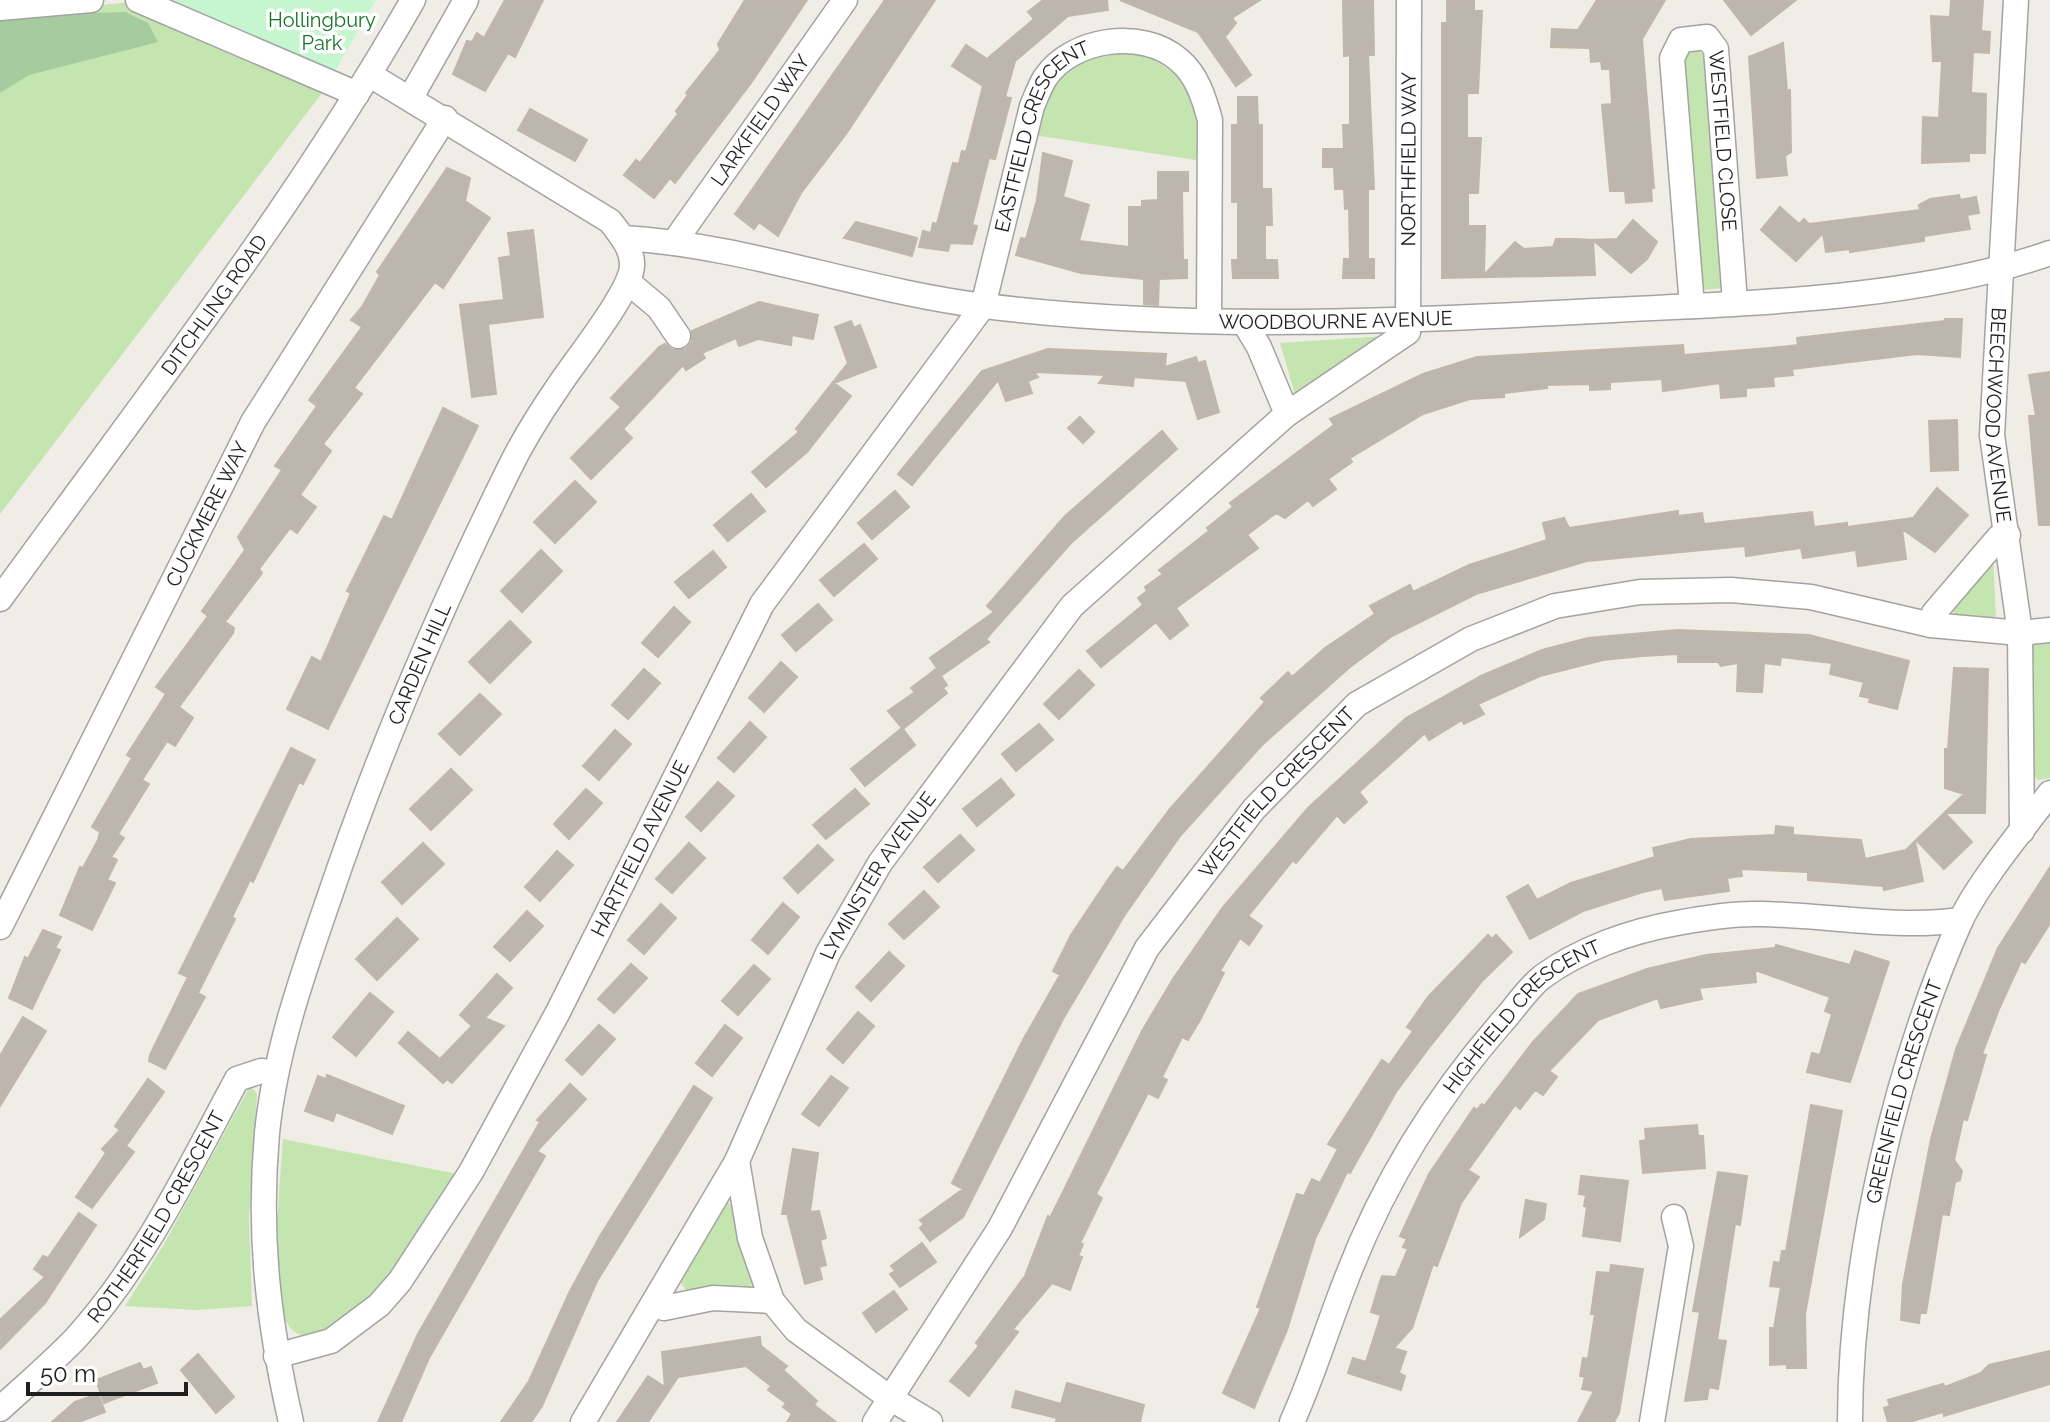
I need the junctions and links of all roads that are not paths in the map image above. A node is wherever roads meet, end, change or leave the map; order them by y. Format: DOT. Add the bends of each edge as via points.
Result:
graph roads {
  1 [pos="91,0"];
  2 [pos="138,0"];
  3 [pos="413,0"];
  4 [pos="466,0"];
  5 [pos="845,0"];
  6 [pos="1409,0"];
  7 [pos="2016,0"];
  8 [pos="0,8"];
  9 [pos="364,84"];
  10 [pos="411,97"];
  11 [pos="445,118"];
  12 [pos="623,238"];
  13 [pos="675,241"];
  14 [pos="2050,253"];
  15 [pos="2000,271"];
  16 [pos="628,282"];
  17 [pos="1735,302"];
  18 [pos="983,306"];
  19 [pos="1692,306"];
  20 [pos="1409,320"];
  21 [pos="1209,321"];
  22 [pos="1244,322"];
  23 [pos="678,336"];
  24 [pos="1287,414"];
  25 [pos="2008,535"];
  26 [pos="0,599"];
  27 [pos="1931,625"];
  28 [pos="2050,630"];
  29 [pos="2020,633"];
  30 [pos="2050,793"];
  31 [pos="2022,831"];
  32 [pos="1961,920"];
  33 [pos="0,927"];
  34 [pos="276,1073"];
  35 [pos="737,1161"];
  36 [pos="1674,1217"];
  37 [pos="772,1301"];
  38 [pos="655,1305"];
  39 [pos="276,1356"];
  40 [pos="890,1398"];
  41 [pos="0,1409"];
  42 [pos="291,1422"];
  43 [pos="583,1422"];
  44 [pos="875,1422"];
  45 [pos="930,1422"];
  46 [pos="1292,1422"];
  47 [pos="1652,1422"];
  48 [pos="1850,1422"];
  1 -- 8 [label="street"];
  2 -- 9 [label="street"];
  3 -- 9 [label="street, DITCHLING ROAD"];
  4 -- 10 [label="street"];
  5 -- 13 [label="street, LARKFIELD WAY"];
  6 -- 20 [label="street, NORTHFIELD WAY"];
  7 -- 15 [label="street, BEECHWOOD AVENUE"];
  9 -- 10 [label="street"];
  9 -- 26 [label="street, DITCHLING ROAD" via="238,270"];
  10 -- 11 [label="street"];
  11 -- 12 [label="street" via="610,221"];
  11 -- 33 [label="street, CUCKMERE WAY" via="253,422"];
  12 -- 13 [label="street, WOODBOURNE AVENUE"];
  12 -- 16 [label="street" via="632,262"];
  13 -- 18 [label="street, WOODBOURNE AVENUE" via="870,287"];
  14 -- 15 [label="street, WOODBOURNE AVENUE"];
  15 -- 17 [label="street, WOODBOURNE AVENUE" via="1856,292"];
  15 -- 25 [label="street, BEECHWOOD AVENUE" via="1992,435"];
  16 -- 23 [label="street" via="659,308"];
  16 -- 34 [label="street, CARDEN HILL" via="511,465 438,618 345,851"];
  17 -- 19 [label="street, WOODBOURNE AVENUE"];
  17 -- 19 [label="street, WESTFIELD CLOSE" via="1716,49 1707,37 1681,40 1672,58"];
  18 -- 21 [label="street, WOODBOURNE AVENUE"];
  18 -- 21 [label="street, EASTFIELD CRESCENT" via="1029,117 1045,77 1080,50 1125,40 1179,59 1201,89 1210,120"];
  18 -- 39 [label="street, HARTFIELD AVENUE" via="762,604 558,1012 471,1172 400,1281 379,1305 331,1341"];
  19 -- 20 [label="street, WOODBOURNE AVENUE"];
  20 -- 22 [label="street, WOODBOURNE AVENUE"];
  20 -- 24 [label="street, LYMINSTER AVENUE" via="1408,332 1399,341"];
  21 -- 22 [label="street, WOODBOURNE AVENUE"];
  22 -- 24 [label="street"];
  24 -- 35 [label="street, LYMINSTER AVENUE" via="1072,606 888,852 828,953"];
  25 -- 27 [label="street" via="1999,537 1943,602"];
  25 -- 29 [label="street, BEECHWOOD AVENUE"];
  27 -- 29 [label="street, WESTFIELD CRESCENT"];
  27 -- 40 [label="street, WESTFIELD CRESCENT" via="1811,597 1731,590 1640,592 1555,606 1471,639 1357,704 1254,809 1147,948 1000,1228"];
  28 -- 29 [label="street, WESTFIELD CRESCENT"];
  29 -- 31 [label="street, BEECHWOOD AVENUE"];
  30 -- 31 [label="street, GREENFIELD CRESCENT"];
  31 -- 32 [label="street, GREENFIELD CRESCENT"];
  32 -- 46 [label="street, HIGHFIELD CRESCENT" via="1885,923 1758,913 1675,923 1603,943 1542,977 1430,1112 1409,1149 1346,1279 1316,1370"];
  32 -- 48 [label="street, GREENFIELD CRESCENT" via="1900,1085 1868,1232 1850,1367"];
  34 -- 39 [label="street, CARDEN HILL" via="264,1227 264,1275"];
  34 -- 41 [label="street, ROTHERFIELD CRESCENT" via="261,1071 237,1079 159,1221 107,1300 76,1338"];
  35 -- 37 [label="street" via="750,1238"];
  35 -- 38 [label="street, LYMINSTER AVENUE"];
  36 -- 47 [label="street" via="1681,1246"];
  37 -- 38 [label="street" via="713,1298 664,1308"];
  37 -- 40 [label="street" via="796,1330"];
  38 -- 43 [label="street, LYMINSTER AVENUE"];
  39 -- 42 [label="street, CARDEN HILL"];
  40 -- 44 [label="street, WESTFIELD CRESCENT"];
  40 -- 45 [label="street"];
}
